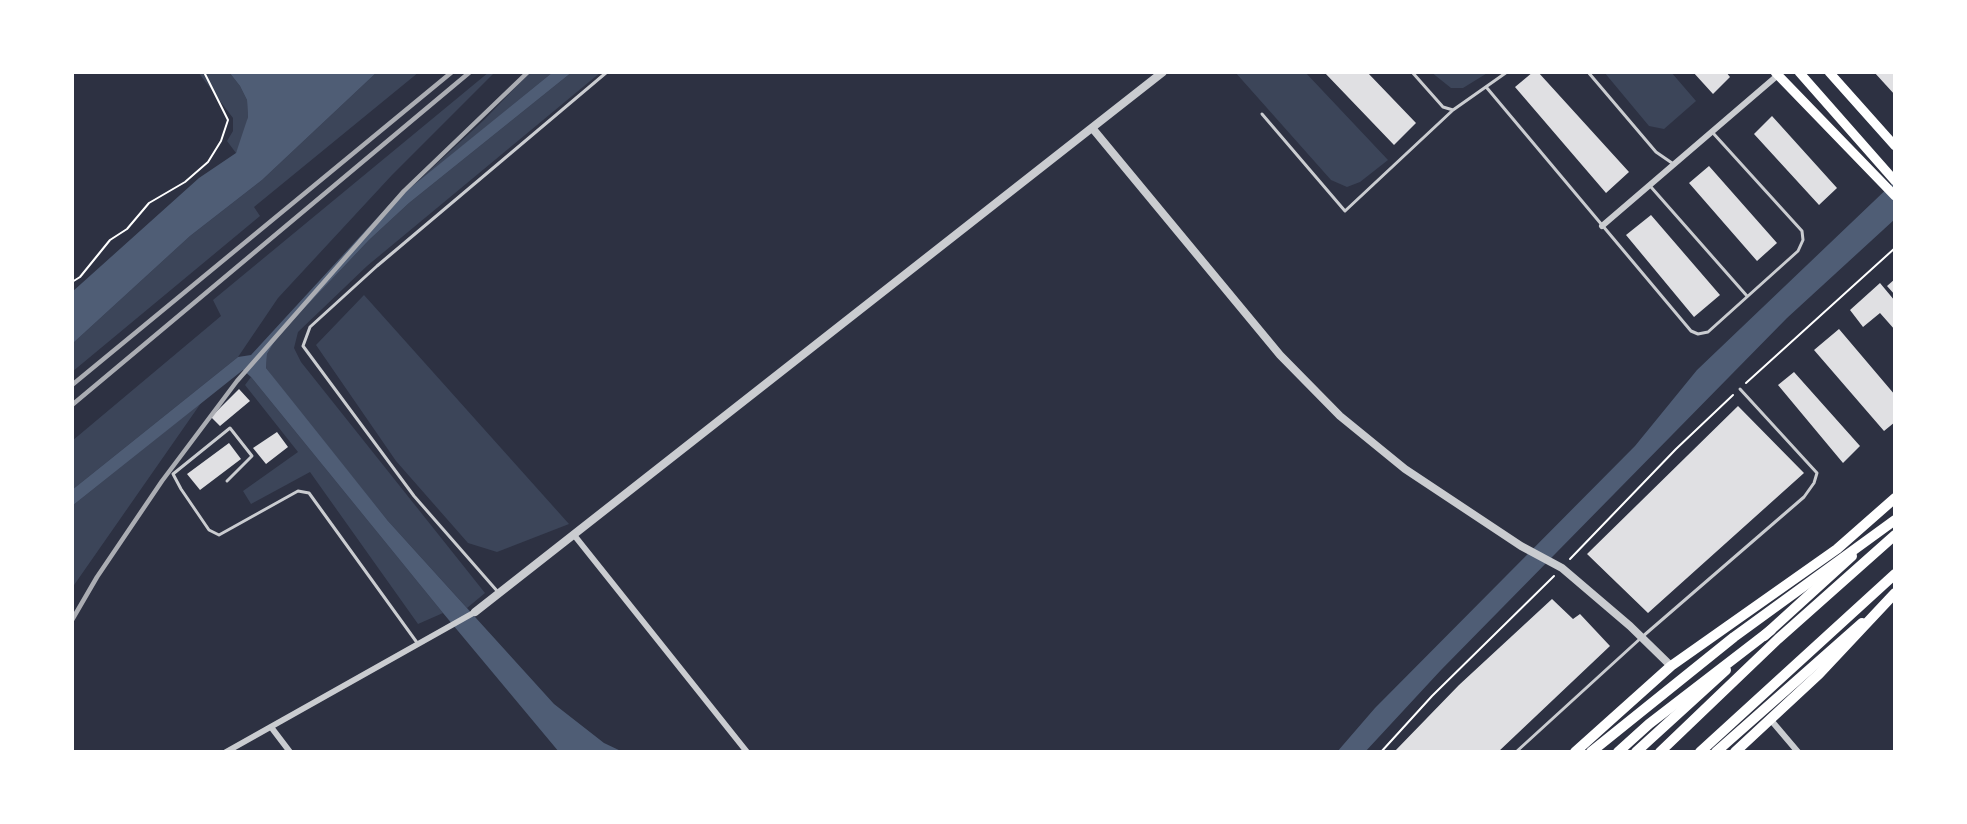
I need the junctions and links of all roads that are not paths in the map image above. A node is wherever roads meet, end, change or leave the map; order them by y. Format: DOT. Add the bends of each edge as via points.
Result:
graph roads {
  1 [pos="607,72"];
  2 [pos="1163,72"];
  3 [pos="1412,72"];
  4 [pos="1507,72"];
  5 [pos="1588,72"];
  6 [pos="1799,72"];
  7 [pos="1830,72"];
  8 [pos="1777,74"];
  9 [pos="1487,88"];
  10 [pos="1453,110"];
  11 [pos="1262,114"];
  12 [pos="1093,129"];
  13 [pos="1712,131"];
  14 [pos="1895,146"];
  15 [pos="1674,164"];
  16 [pos="1894,180"];
  17 [pos="1649,185"];
  18 [pos="1895,196"];
  19 [pos="1602,226"];
  20 [pos="1748,297"];
  21 [pos="1740,389"];
  22 [pos="227,482"];
  23 [pos="1895,498"];
  24 [pos="1895,519"];
  25 [pos="574,535"];
  26 [pos="1895,535"];
  27 [pos="1895,574"];
  28 [pos="1895,593"];
  29 [pos="500,594"];
  30 [pos="475,612"];
  31 [pos="1771,630"];
  32 [pos="1642,637"];
  33 [pos="418,644"];
  34 [pos="1671,666"];
  35 [pos="1761,710"];
  36 [pos="271,727"];
  37 [pos="1621,749"];
  38 [pos="226,752"];
  39 [pos="290,752"];
  40 [pos="747,752"];
  41 [pos="1516,752"];
  42 [pos="1575,752"];
  43 [pos="1591,752"];
  44 [pos="1636,752"];
  45 [pos="1660,752"];
  46 [pos="1700,752"];
  47 [pos="1716,752"];
  48 [pos="1735,752"];
  49 [pos="1798,752"];
  1 -- 29 [label="lane" via="377,266 310,327 303,346 414,496"];
  2 -- 12 [label="street"];
  3 -- 10 [label="lane" via="1443,107"];
  4 -- 9 [label="lane"];
  5 -- 15 [label="lane" via="1656,152"];
  6 -- 16 [label="main road"];
  7 -- 14 [label="main road"];
  8 -- 13 [label="street"];
  8 -- 18 [label="main road"];
  9 -- 10 [label="lane"];
  9 -- 19 [label="lane"];
  10 -- 11 [label="lane" via="1345,211"];
  12 -- 25 [label="street"];
  12 -- 32 [label="street" via="1280,355 1340,416 1405,470 1562,568"];
  13 -- 15 [label="street"];
  13 -- 20 [label="lane" via="1802,231 1798,251"];
  15 -- 17 [label="street"];
  17 -- 19 [label="street"];
  17 -- 20 [label="lane"];
  19 -- 20 [label="lane" via="1691,331 1708,332"];
  21 -- 32 [label="lane" via="1817,473 1814,483 1804,497"];
  22 -- 33 [label="lane" via="252,456 230,428 173,474 209,530 219,535 298,492 309,493"];
  23 -- 34 [label="main road" via="1837,549"];
  24 -- 31 [label="main road"];
  24 -- 43 [label="main road" via="1734,638"];
  25 -- 29 [label="street"];
  25 -- 40 [label="street"];
  26 -- 45 [label="main road"];
  27 -- 46 [label="main road"];
  28 -- 35 [label="main road"];
  28 -- 48 [label="main road" via="1819,674"];
  29 -- 30 [label="street"];
  30 -- 33 [label="street"];
  31 -- 37 [label="main road"];
  31 -- 44 [label="main road"];
  32 -- 34 [label="street"];
  32 -- 41 [label="lane"];
  33 -- 36 [label="street"];
  34 -- 42 [label="main road"];
  35 -- 47 [label="main road"];
  35 -- 49 [label="street"];
  36 -- 38 [label="street"];
  36 -- 39 [label="street"];
}
